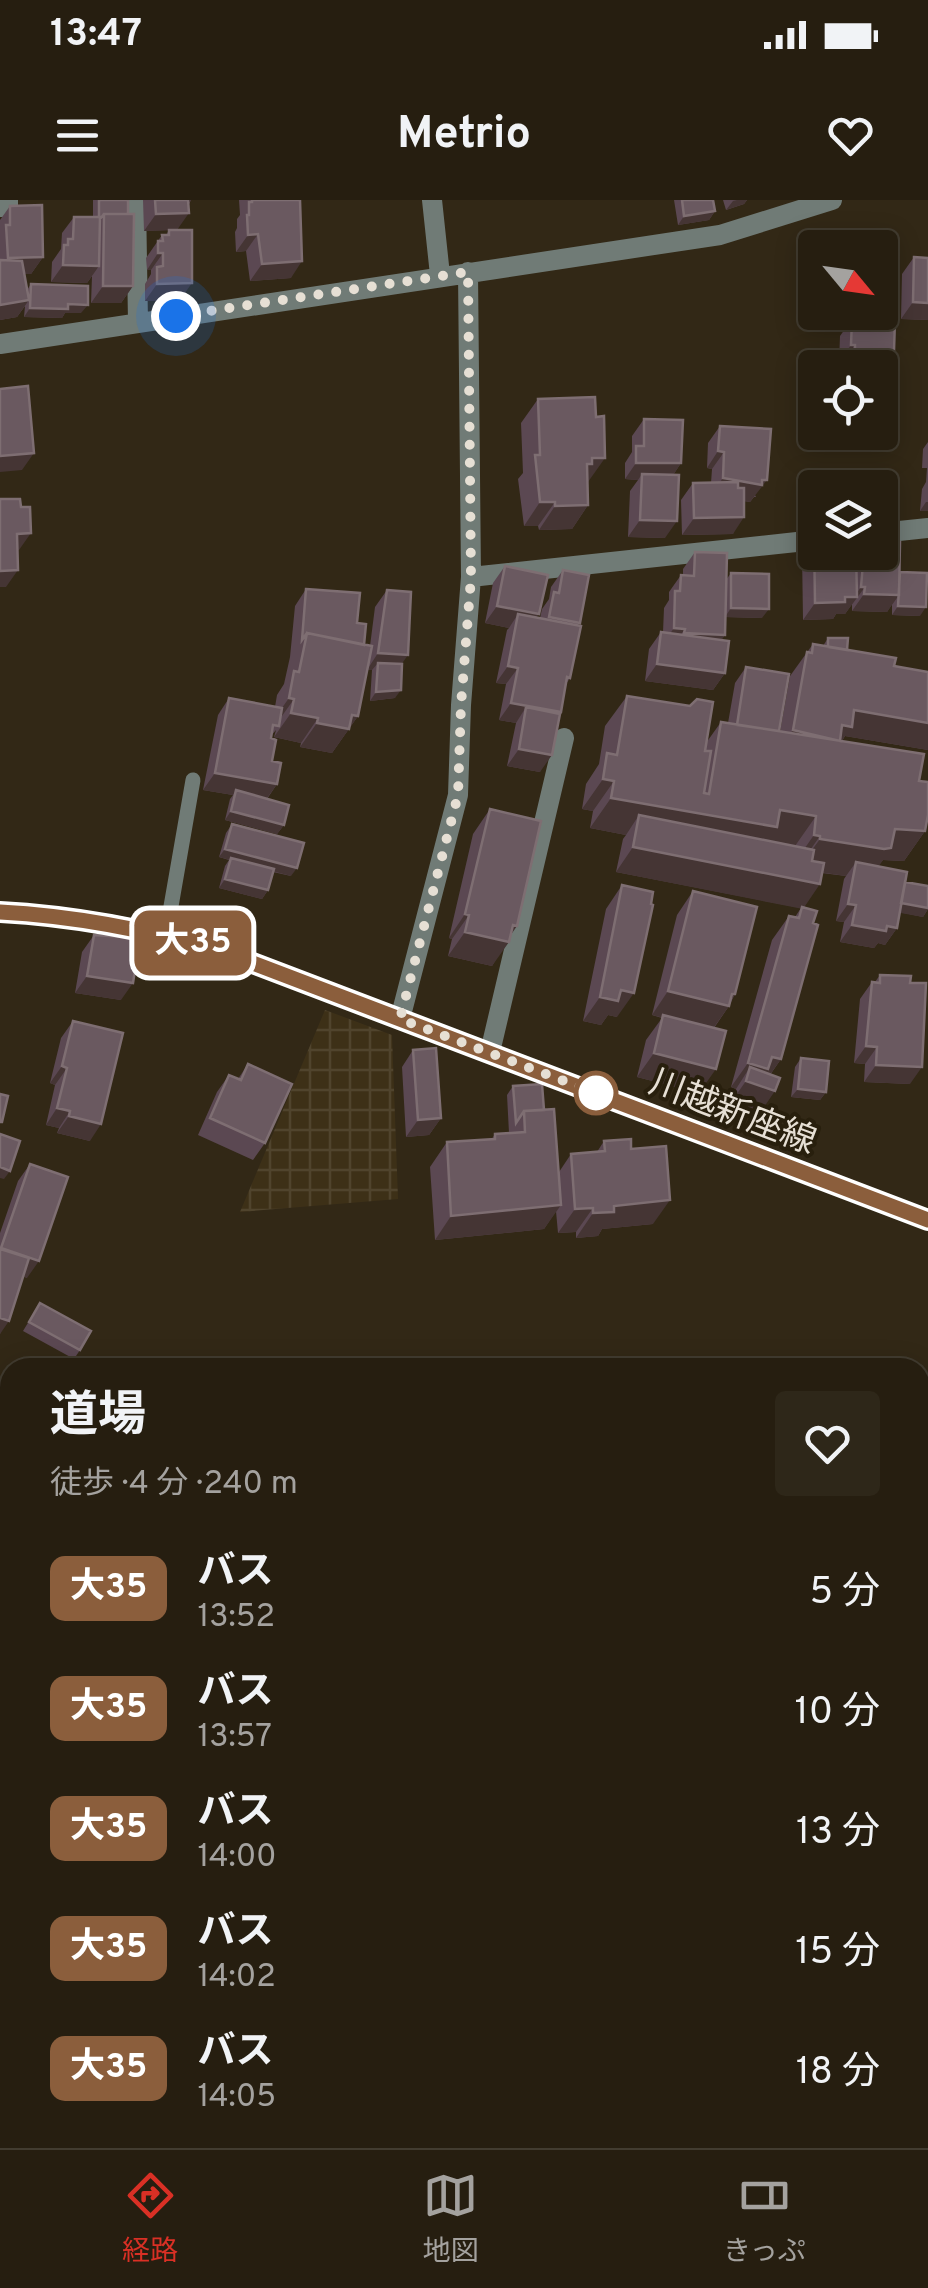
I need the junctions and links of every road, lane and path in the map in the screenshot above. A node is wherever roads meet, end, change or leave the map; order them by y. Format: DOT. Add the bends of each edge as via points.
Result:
graph roads {
  1 [pos="8,200"];
  2 [pos="136,200"];
  3 [pos="432,200"];
  4 [pos="832,200"];
  5 [pos="0,207"];
  6 [pos="770,210"];
  7 [pos="468,272"];
  8 [pos="440,276"];
  9 [pos="138,322"];
  10 [pos="0,344"];
  11 [pos="928,528"];
  12 [pos="898,532"];
  13 [pos="798,542"];
  14 [pos="471,578"];
  15 [pos="564,738"];
  16 [pos="193,780"];
  17 [pos="0,912"];
  18 [pos="166,935"];
  19 [pos="400,1019"];
  20 [pos="490,1052"];
  21 [pos="928,1220"];
  1 -- 5 [label="street" via="8,207"];
  2 -- 9 [label="street"];
  3 -- 8 [label="street"];
  4 -- 6 [label="street"];
  6 -- 7 [label="street" via="720,234"];
  7 -- 8 [label="street"];
  7 -- 14 [label="street"];
  8 -- 9 [label="street"];
  9 -- 10 [label="street"];
  11 -- 12 [label="street"];
  13 -- 14 [label="street"];
  14 -- 19 [label="street" via="458,795"];
  15 -- 20 [label="street"];
  16 -- 18 [label="lane"];
  17 -- 18 [label="main road, 川越新座線" via="62,915"];
  18 -- 19 [label="main road, 川越新座線"];
  19 -- 20 [label="main road, 川越新座線"];
  20 -- 21 [label="main road, 川越新座線"];
}
